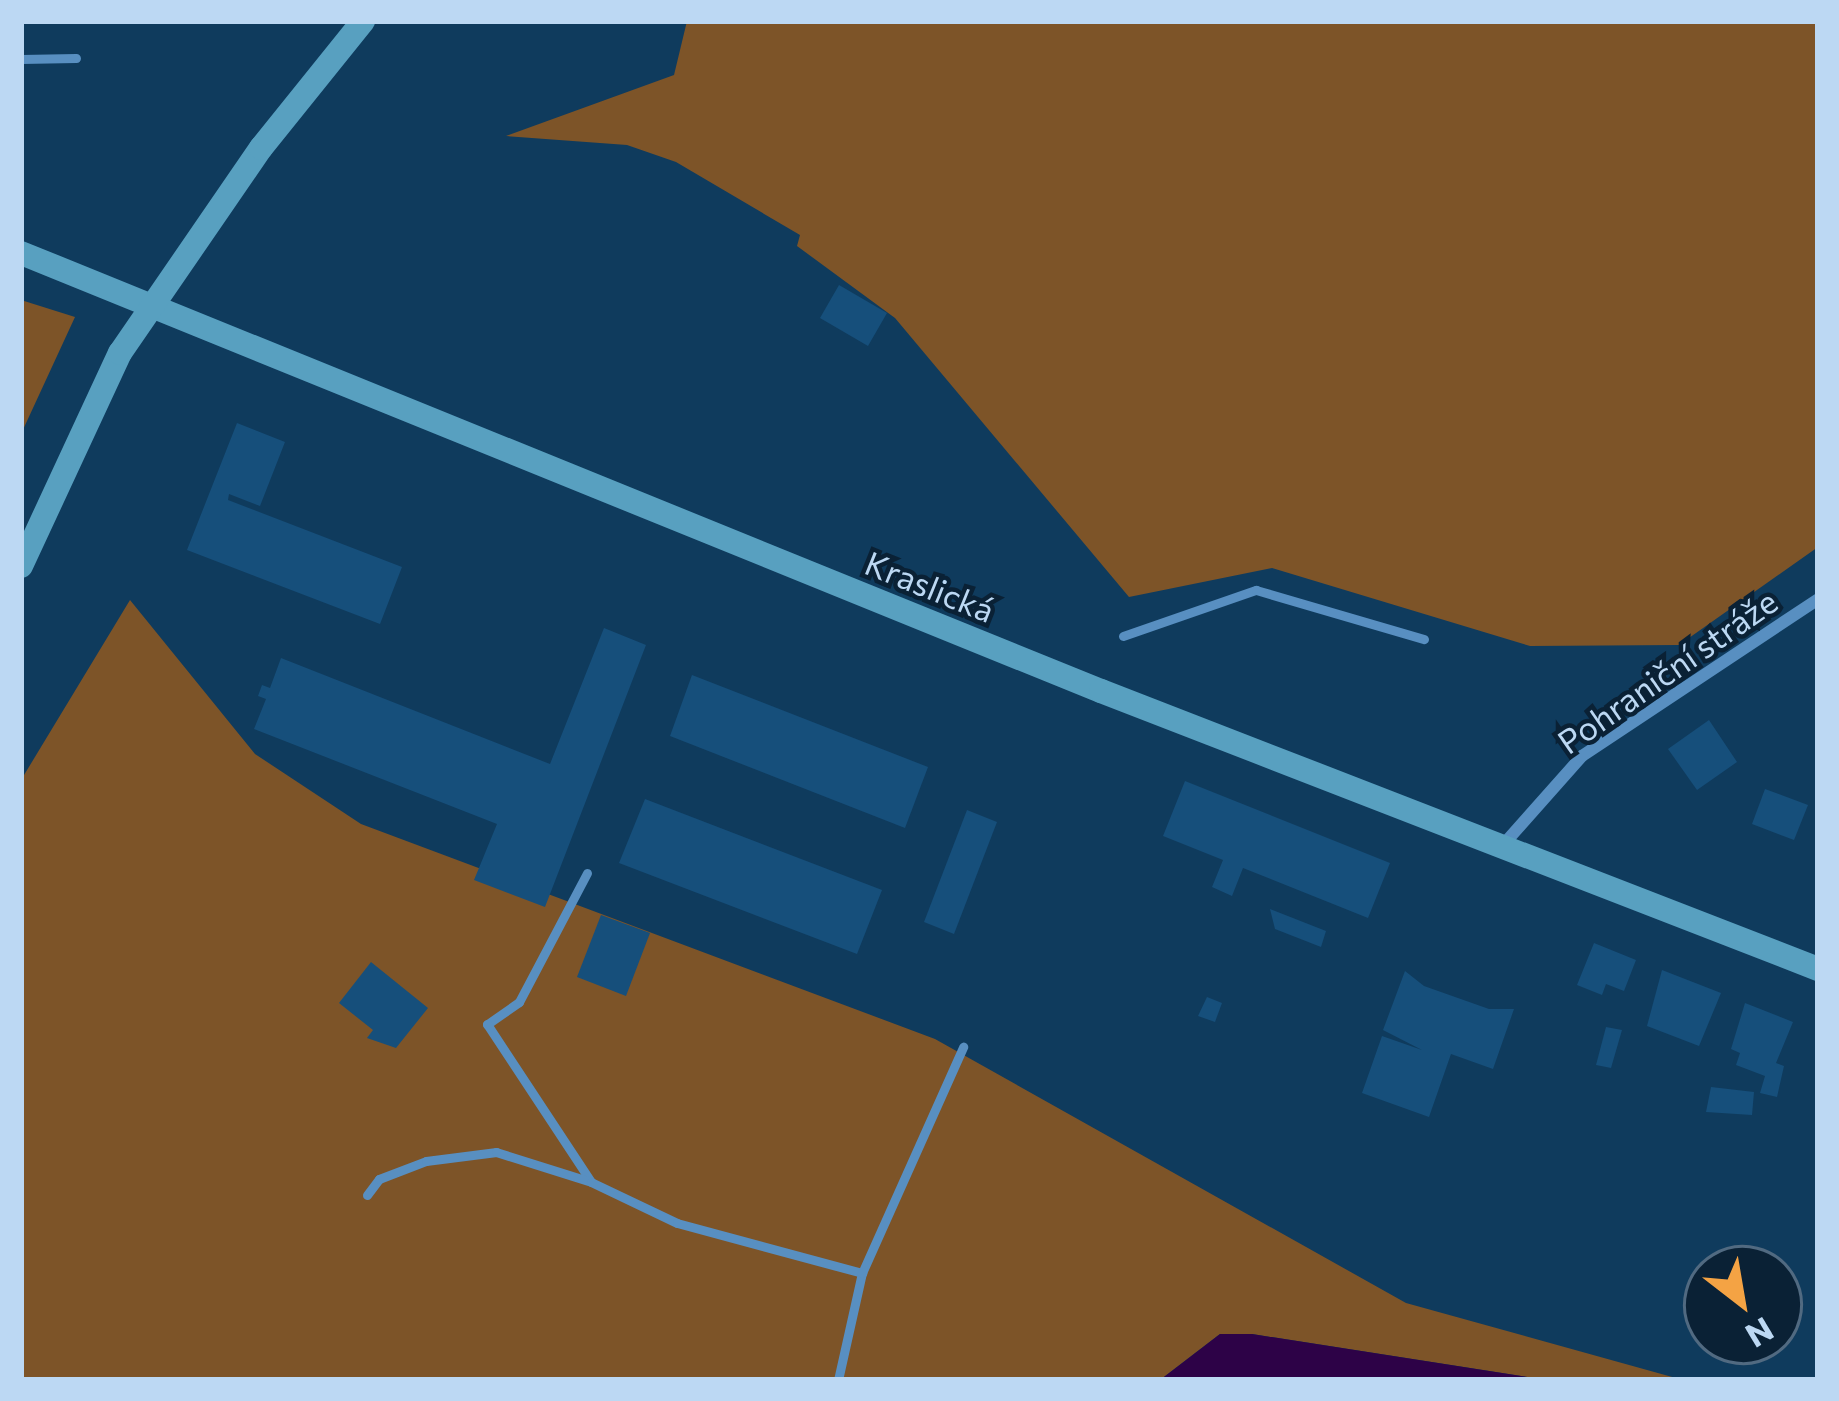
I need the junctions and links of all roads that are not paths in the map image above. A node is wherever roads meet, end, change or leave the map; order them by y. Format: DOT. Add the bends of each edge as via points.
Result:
graph roads {
  1 [pos="363,21"];
  2 [pos="76,58"];
  3 [pos="21,59"];
  4 [pos="24,254"];
  5 [pos="21,566"];
  6 [pos="1818,598"];
  7 [pos="1123,636"];
  8 [pos="1424,639"];
  9 [pos="1503,844"];
  10 [pos="586,872"];
  11 [pos="1818,969"];
  12 [pos="963,1047"];
  13 [pos="591,1182"];
  14 [pos="367,1195"];
  15 [pos="862,1274"];
  16 [pos="838,1380"];
  1 -- 5 [label="main road" via="261,148 120,352"];
  2 -- 3 [label="lane"];
  4 -- 9 [label="main road, Kraslická"];
  6 -- 9 [label="street, Pohraniční stráže" via="1582,756"];
  7 -- 8 [label="lane" via="1256,590"];
  9 -- 11 [label="main road, Kraslická"];
  10 -- 13 [label="lane" via="519,1002 487,1024"];
  12 -- 15 [label="lane"];
  13 -- 14 [label="lane" via="496,1152 455,1153 379,1179"];
  13 -- 15 [label="lane" via="676,1223"];
  15 -- 16 [label="lane"];
}
